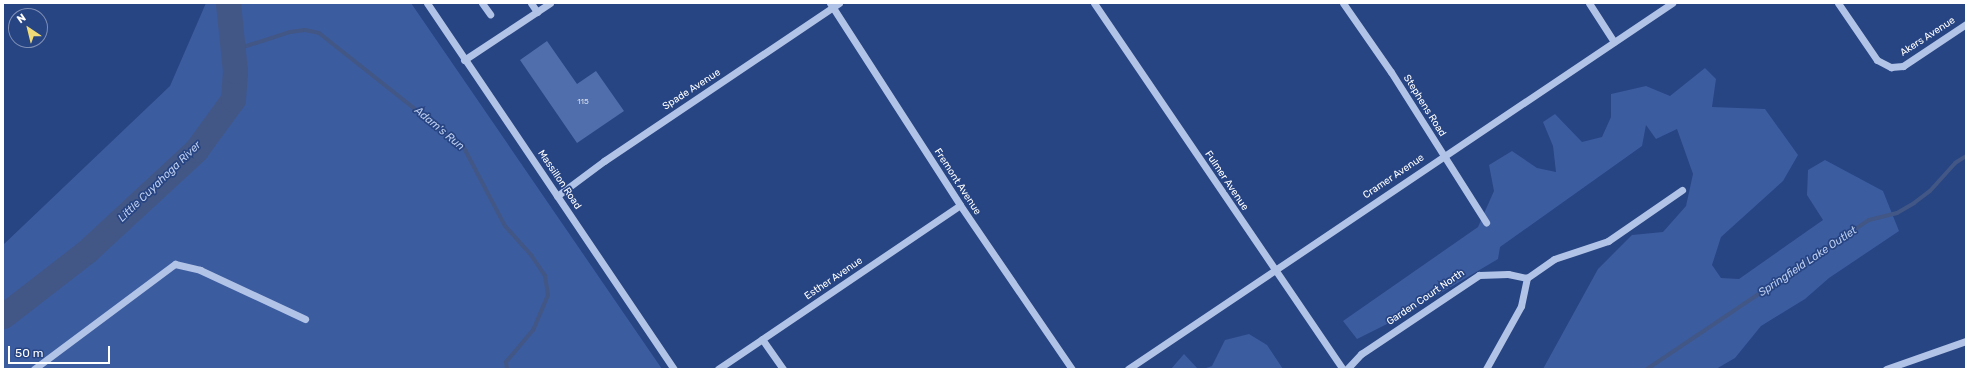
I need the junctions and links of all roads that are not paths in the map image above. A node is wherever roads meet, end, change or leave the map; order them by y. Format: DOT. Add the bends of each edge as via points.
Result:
graph roads {
  1 [pos="427,3"];
  2 [pos="482,3"];
  3 [pos="531,3"];
  4 [pos="550,3"];
  5 [pos="840,3"];
  6 [pos="1094,3"];
  7 [pos="1343,3"];
  8 [pos="1589,3"];
  9 [pos="1672,3"];
  10 [pos="1838,3"];
  11 [pos="832,5"];
  12 [pos="537,12"];
  13 [pos="490,14"];
  14 [pos="1966,24"];
  15 [pos="1614,42"];
  16 [pos="464,60"];
  17 [pos="1443,156"];
  18 [pos="1682,190"];
  19 [pos="557,196"];
  20 [pos="960,205"];
  21 [pos="1486,222"];
  22 [pos="1274,270"];
  23 [pos="1527,278"];
  24 [pos="305,319"];
  25 [pos="762,339"];
  26 [pos="1966,341"];
  27 [pos="1341,366"];
  28 [pos="780,368"];
  29 [pos="34,369"];
  30 [pos="674,369"];
  31 [pos="718,369"];
  32 [pos="1072,369"];
  33 [pos="1128,369"];
  34 [pos="1333,369"];
  35 [pos="1347,369"];
  36 [pos="1486,369"];
  37 [pos="1886,369"];
  1 -- 16 [label="street, Massillon Road"];
  2 -- 13 [label="street"];
  3 -- 12 [label="street"];
  4 -- 12 [label="street"];
  5 -- 11 [label="street, Spade Avenue"];
  6 -- 22 [label="street, Fulmer Avenue"];
  7 -- 17 [label="street, Stephens Road" via="1391,72"];
  8 -- 15 [label="street"];
  9 -- 15 [label="street, Cramer Avenue"];
  10 -- 14 [label="street, Akers Avenue" via="1877,60 1891,67 1903,66"];
  11 -- 19 [label="street, Spade Avenue"];
  11 -- 20 [label="street, Fremont Avenue"];
  12 -- 16 [label="street"];
  15 -- 17 [label="street, Cramer Avenue"];
  16 -- 19 [label="street, Massillon Road"];
  17 -- 21 [label="street, Stephens Road"];
  17 -- 22 [label="street, Cramer Avenue"];
  18 -- 23 [label="street" via="1608,241 1554,258"];
  19 -- 30 [label="street, Massillon Road"];
  20 -- 25 [label="street, Esther Avenue"];
  20 -- 32 [label="street, Fremont Avenue"];
  22 -- 27 [label="street, Fulmer Avenue"];
  22 -- 33 [label="street, Cramer Avenue"];
  23 -- 35 [label="street, Garden Court North" via="1508,274 1479,275 1361,354"];
  23 -- 36 [label="street" via="1521,306"];
  24 -- 29 [label="street" via="200,270 175,264"];
  25 -- 28 [label="street"];
  25 -- 31 [label="street, Esther Avenue"];
  26 -- 37 [label="street"];
  27 -- 34 [label="street"];
}
